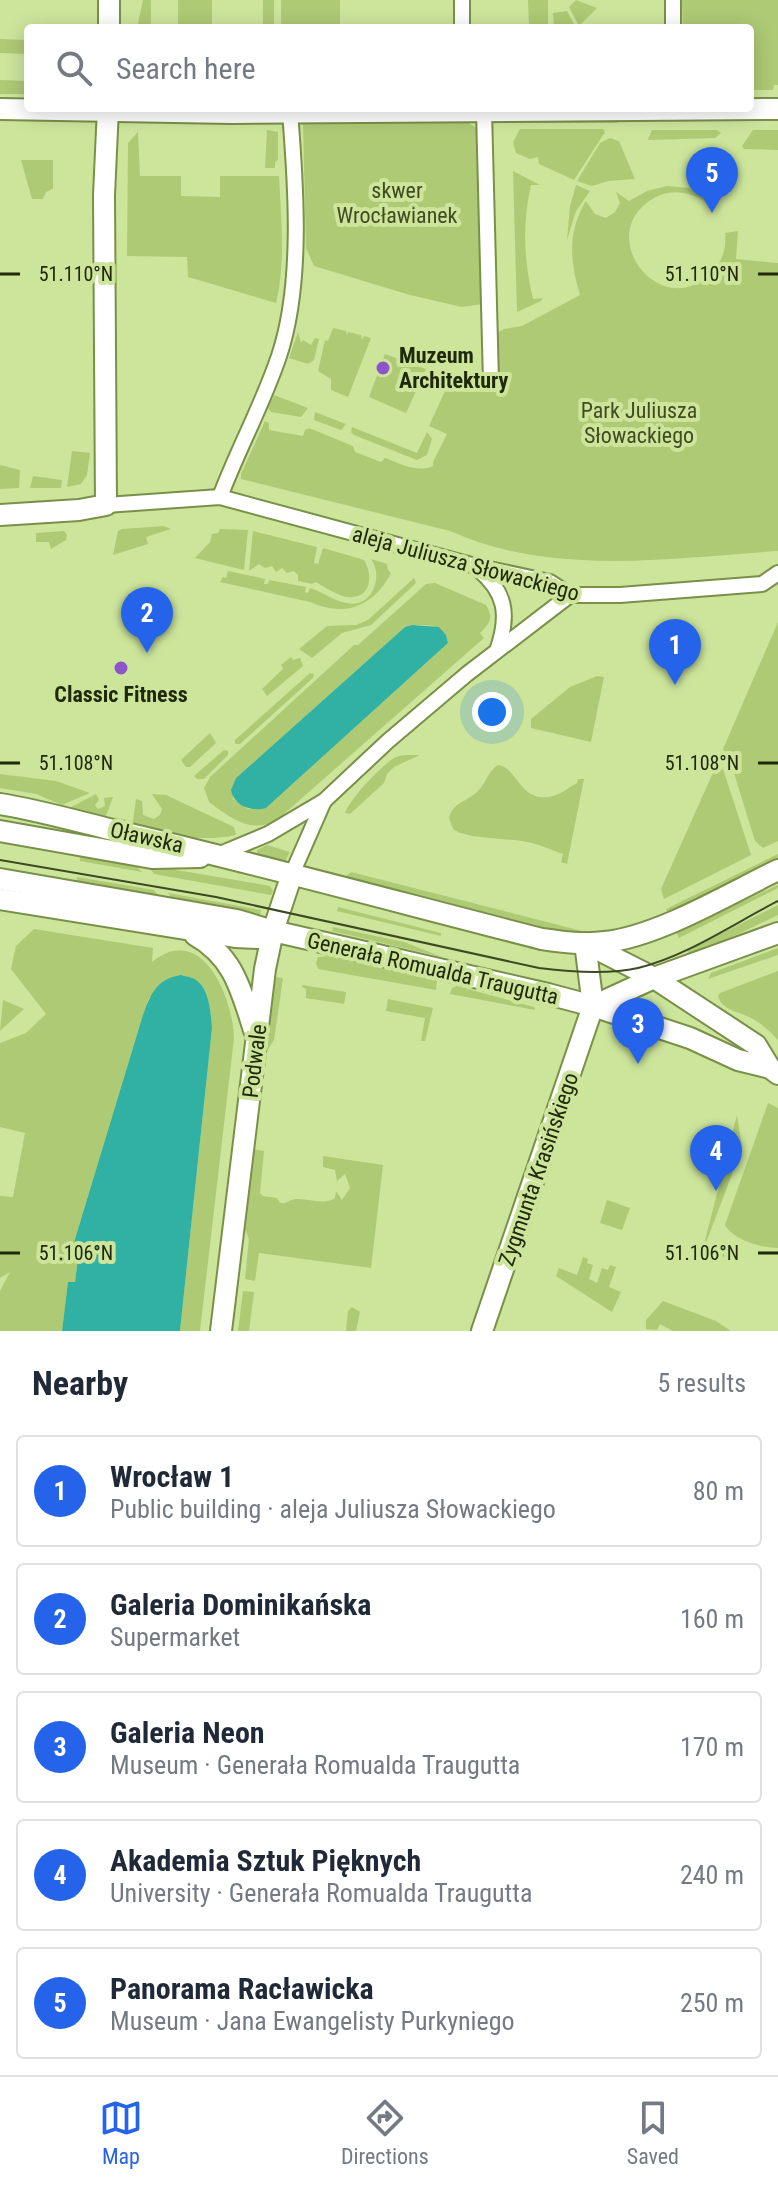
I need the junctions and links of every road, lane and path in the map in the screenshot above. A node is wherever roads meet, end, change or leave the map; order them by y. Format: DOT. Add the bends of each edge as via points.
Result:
graph roads {
  1 [pos="109,0"];
  2 [pos="462,0"];
  3 [pos="673,0"];
  4 [pos="109,24"];
  5 [pos="462,24"];
  6 [pos="673,24"];
  7 [pos="0,109"];
  8 [pos="24,109"];
  9 [pos="754,109"];
  10 [pos="778,109"];
  11 [pos="108,112"];
  12 [pos="290,112"];
  13 [pos="470,112"];
  14 [pos="491,382"];
  15 [pos="220,497"];
  16 [pos="106,505"];
  17 [pos="0,515"];
  18 [pos="475,566"];
  19 [pos="778,573"];
  20 [pos="570,595"];
  21 [pos="498,648"];
  22 [pos="324,801"];
  23 [pos="0,804"];
  24 [pos="0,831"];
  25 [pos="220,854"];
  26 [pos="778,870"];
  27 [pos="292,874"];
  28 [pos="0,879"];
  29 [pos="0,899"];
  30 [pos="181,928"];
  31 [pos="273,931"];
  32 [pos="778,933"];
  33 [pos="585,943"];
  34 [pos="654,978"];
  35 [pos="593,1006"];
  36 [pos="257,1040"];
  37 [pos="774,1071"];
  38 [pos="221,1331"];
  39 [pos="482,1331"];
  1 -- 4 [label="main road"];
  2 -- 5 [label="street"];
  3 -- 6 [label="street"];
  7 -- 8 [label="main road"];
  9 -- 10 [label="main road"];
  11 -- 16 [label="main road"];
  12 -- 15 [label="street" via="295,273 287,330"];
  13 -- 14 [label="street"];
  15 -- 16 [label="street, aleja Juliusza Słowackiego"];
  15 -- 18 [label="street, aleja Juliusza Słowackiego"];
  16 -- 17 [label="main road"];
  18 -- 20 [label="street, aleja Juliusza Słowackiego" via="550,582"];
  18 -- 21 [label="street" via="496,586 502,601"];
  19 -- 20 [label="street, aleja Juliusza Słowackiego" via="762,584"];
  20 -- 21 [label="street, Podwale"];
  21 -- 22 [label="street, Podwale"];
  22 -- 25 [label="street, Podwale"];
  22 -- 27 [label="street, Podwale"];
  23 -- 25 [label="main road, Oławska"];
  24 -- 25 [label="main road" via="152,858"];
  25 -- 27 [label="main road, Oławska"];
  26 -- 33 [label="main road" via="658,926 616,941"];
  27 -- 31 [label="main road, Podwale"];
  27 -- 33 [label="main road, Generała Romualda Traugutta" via="542,939"];
  28 -- 31 [label="main road, Generała Romualda Traugutta" via="237,920"];
  29 -- 30 [label="main road"];
  30 -- 31 [label="main road" via="250,938"];
  30 -- 36 [label="main road" via="223,955 241,989"];
  31 -- 35 [label="main road, Generała Romualda Traugutta"];
  31 -- 36 [label="main road, Podwale"];
  32 -- 34 [label="main road"];
  33 -- 34 [label="main road, Generała Romualda Traugutta"];
  33 -- 35 [label="main road, Generała Romualda Traugutta"];
  34 -- 35 [label="main road"];
  34 -- 37 [label="main road, Generała Romualda Traugutta" via="756,1045"];
  35 -- 37 [label="main road, Generała Romualda Traugutta"];
  35 -- 39 [label="main road, Zygmunta Krasińskiego"];
  36 -- 38 [label="main road, Podwale"];
}
